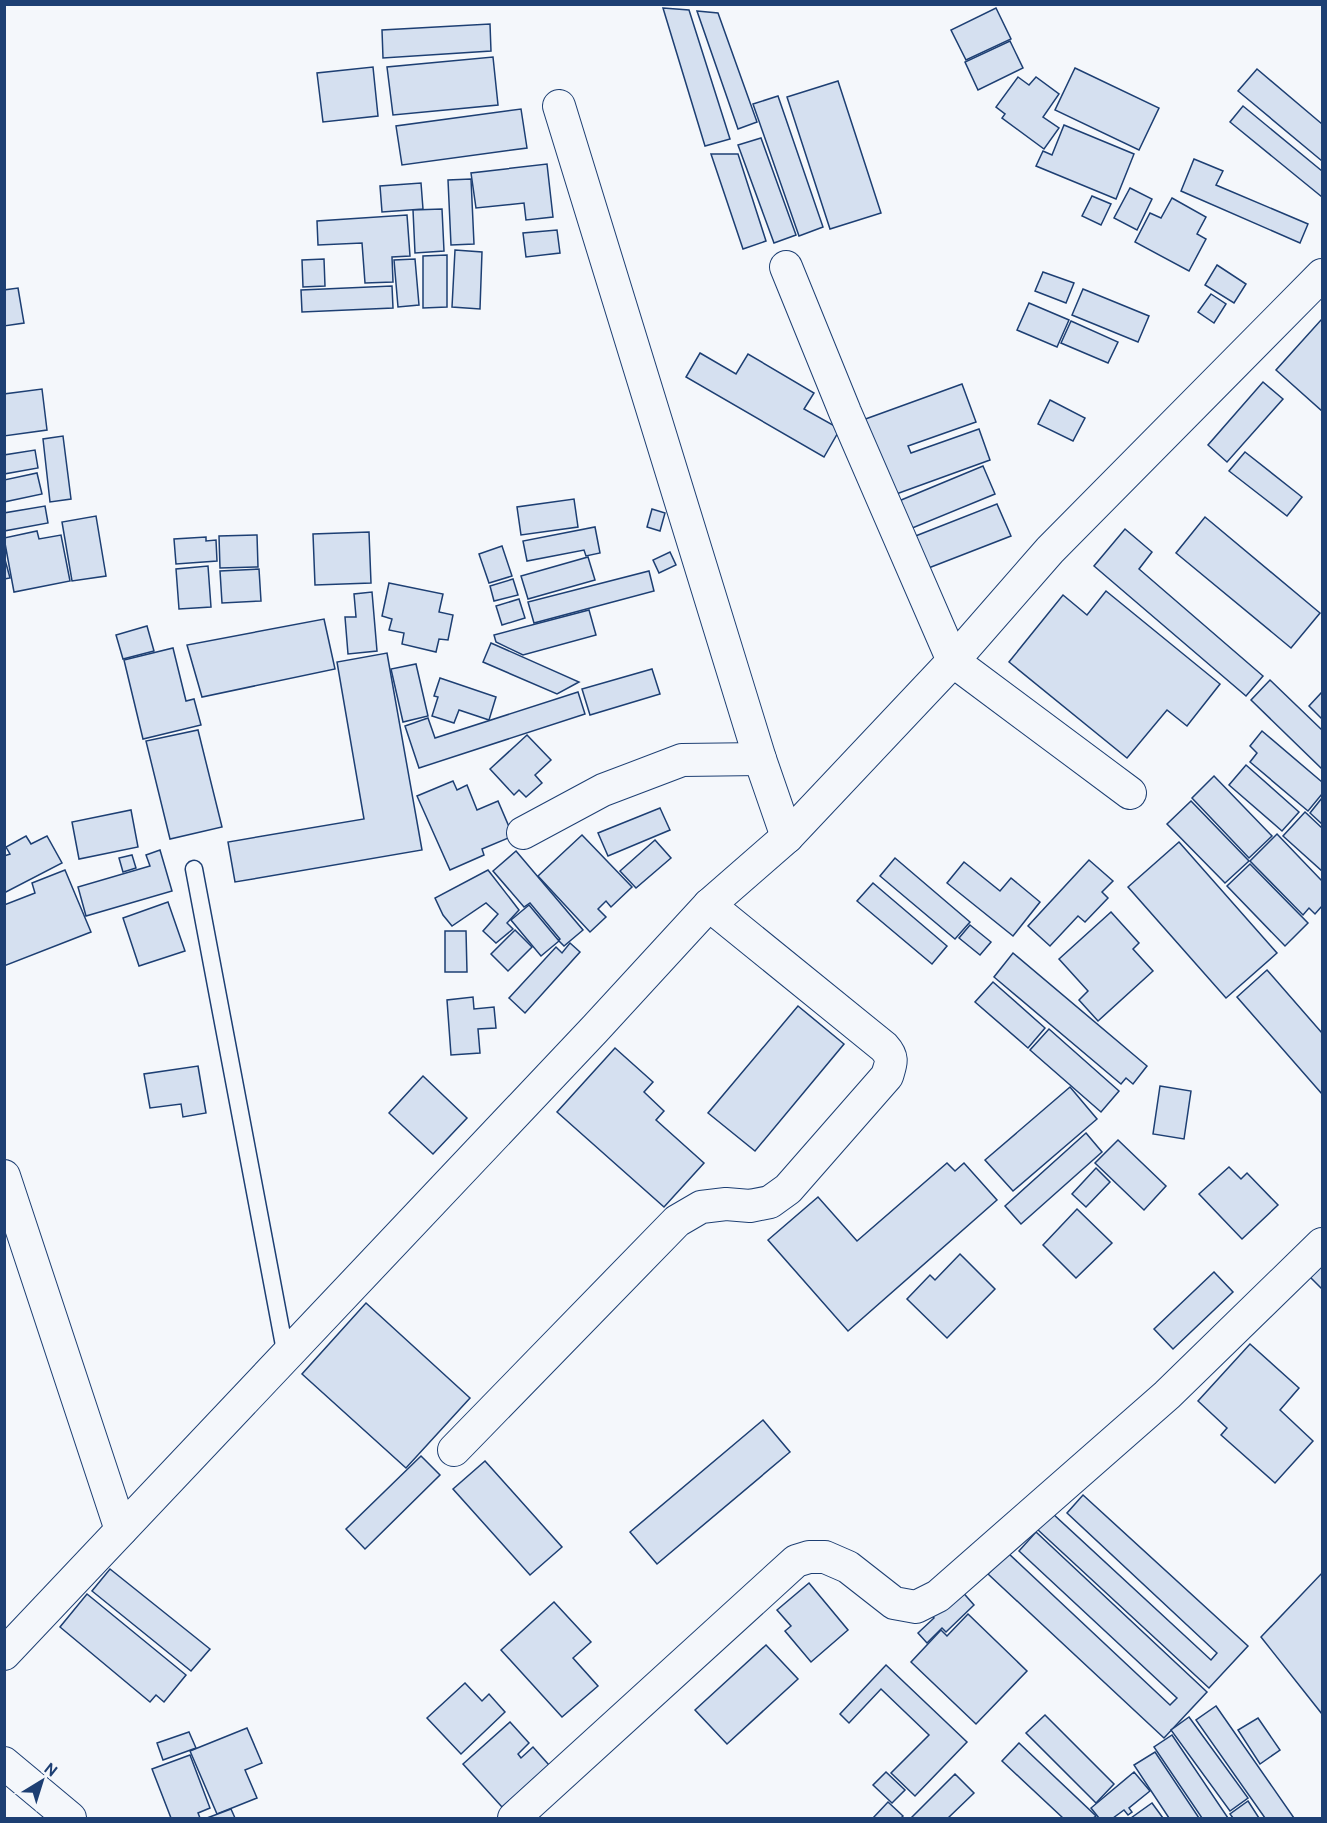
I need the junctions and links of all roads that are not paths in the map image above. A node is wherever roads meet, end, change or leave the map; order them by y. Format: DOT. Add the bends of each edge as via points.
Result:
graph roads {
  1 [pos="559,106"];
  2 [pos="786,267"];
  3 [pos="1323,275"];
  4 [pos="953,661"];
  5 [pos="760,759"];
  6 [pos="1130,794"];
  7 [pos="523,833"];
  8 [pos="787,837"];
  9 [pos="194,869"];
  10 [pos="709,905"];
  11 [pos="4,1176"];
  12 [pos="1323,1244"];
  13 [pos="286,1356"];
  14 [pos="454,1450"];
  15 [pos="121,1530"];
  16 [pos="4,1654"];
  17 [pos="4,1763"];
  18 [pos="70,1818"];
  19 [pos="514,1818"];
  1 -- 5 [label="street"];
  2 -- 4 [label="street"];
  3 -- 4 [label="street" via="1050,550"];
  4 -- 6 [label="street"];
  4 -- 8 [label="street"];
  5 -- 7 [label="street" via="682,760 603,790"];
  5 -- 8 [label="street"];
  8 -- 10 [label="street"];
  9 -- 13 [label="lane"];
  10 -- 13 [label="street"];
  10 -- 14 [label="street" via="884,1047 891,1063 887,1076 788,1189 770,1202 701,1208 677,1221"];
  11 -- 15 [label="street"];
  12 -- 19 [label="street" via="1167,1395 938,1596 916,1607 894,1603 848,1567 825,1557 796,1561"];
  13 -- 15 [label="street"];
  15 -- 16 [label="street"];
  17 -- 18 [label="street"];
}
